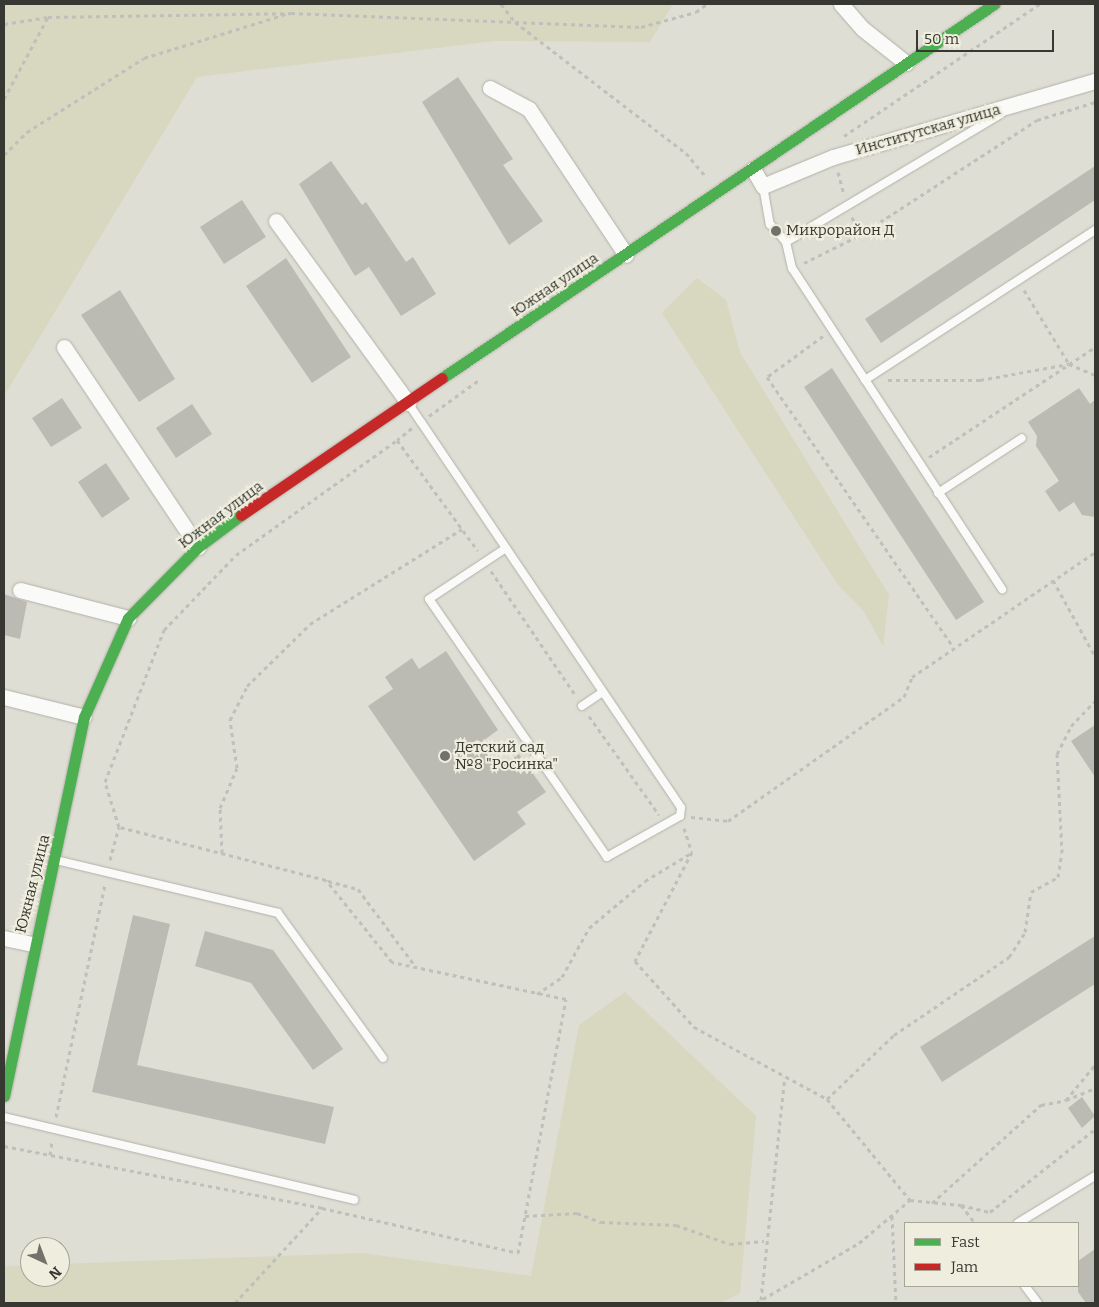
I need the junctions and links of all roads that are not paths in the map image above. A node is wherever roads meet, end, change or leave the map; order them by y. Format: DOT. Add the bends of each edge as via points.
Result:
graph roads {
  1 [pos="841,4"];
  2 [pos="994,4"];
  3 [pos="906,63"];
  4 [pos="1095,81"];
  5 [pos="490,88"];
  6 [pos="1012,106"];
  7 [pos="753,169"];
  8 [pos="763,186"];
  9 [pos="276,221"];
  10 [pos="1095,230"];
  11 [pos="786,242"];
  12 [pos="626,255"];
  13 [pos="64,347"];
  14 [pos="865,380"];
  15 [pos="408,403"];
  16 [pos="1022,438"];
  17 [pos="938,493"];
  18 [pos="198,547"];
  19 [pos="506,548"];
  20 [pos="20,590"];
  21 [pos="1002,590"];
  22 [pos="128,618"];
  23 [pos="603,692"];
  24 [pos="4,697"];
  25 [pos="582,706"];
  26 [pos="84,717"];
  27 [pos="56,860"];
  28 [pos="4,938"];
  29 [pos="33,944"];
  30 [pos="383,1058"];
  31 [pos="4,1096"];
  32 [pos="4,1117"];
  33 [pos="1095,1176"];
  34 [pos="354,1200"];
  35 [pos="1020,1222"];
  36 [pos="1026,1287"];
  37 [pos="1038,1303"];
  1 -- 3 [label="street" via="863,29"];
  2 -- 3 [label="street"];
  3 -- 7 [label="street, Южная улица"];
  4 -- 6 [label="street, Институтская улица"];
  5 -- 12 [label="street" via="529,109"];
  6 -- 8 [label="street, Институтская улица" via="833,157"];
  6 -- 11 [label="lane" via="848,209"];
  7 -- 8 [label="street"];
  7 -- 12 [label="street, Южная улица"];
  8 -- 11 [label="lane" via="770,224"];
  9 -- 15 [label="street"];
  10 -- 14 [label="lane"];
  11 -- 14 [label="lane" via="792,268"];
  12 -- 15 [label="street, Южная улица"];
  13 -- 18 [label="street"];
  14 -- 17 [label="lane"];
  15 -- 18 [label="street, Южная улица"];
  15 -- 19 [label="lane"];
  16 -- 17 [label="lane"];
  17 -- 21 [label="lane"];
  18 -- 22 [label="street, Южная улица"];
  19 -- 23 [label="lane"];
  19 -- 23 [label="lane" via="429,599 607,857 680,816 681,808"];
  20 -- 22 [label="street"];
  22 -- 26 [label="street, Южная улица"];
  23 -- 25 [label="lane"];
  24 -- 26 [label="street"];
  26 -- 27 [label="street, Южная улица"];
  27 -- 29 [label="street, Южная улица"];
  27 -- 30 [label="lane" via="278,913"];
  28 -- 29 [label="street"];
  29 -- 31 [label="street, Южная улица"];
  32 -- 34 [label="lane" via="54,1126"];
  33 -- 35 [label="lane"];
  36 -- 37 [label="lane"];
}
